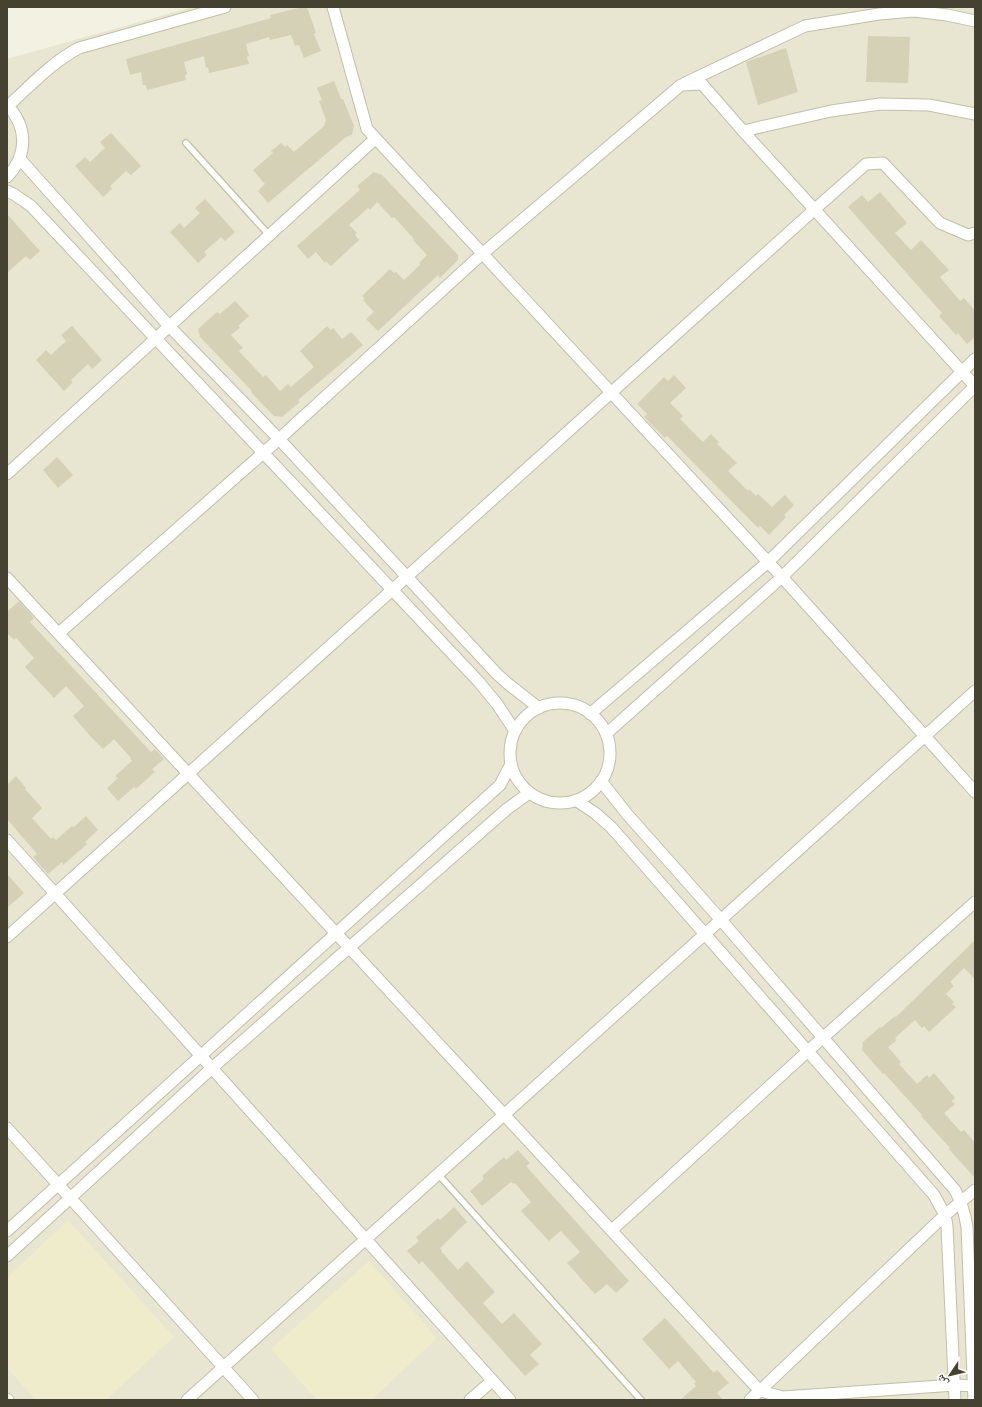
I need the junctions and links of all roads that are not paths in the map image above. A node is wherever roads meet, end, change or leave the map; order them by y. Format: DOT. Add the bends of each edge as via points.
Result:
graph roads {
  1 [pos="225,7"];
  2 [pos="333,7"];
  3 [pos="893,10"];
  4 [pos="975,21"];
  5 [pos="680,84"];
  6 [pos="7,106"];
  7 [pos="975,114"];
  8 [pos="743,131"];
  9 [pos="375,139"];
  10 [pos="186,144"];
  11 [pos="20,159"];
  12 [pos="7,177"];
  13 [pos="7,191"];
  14 [pos="815,209"];
  15 [pos="975,233"];
  16 [pos="269,235"];
  17 [pos="482,254"];
  18 [pos="169,326"];
  19 [pos="156,339"];
  20 [pos="975,359"];
  21 [pos="961,371"];
  22 [pos="975,386"];
  23 [pos="611,393"];
  24 [pos="279,440"];
  25 [pos="263,453"];
  26 [pos="7,474"];
  27 [pos="768,562"];
  28 [pos="407,576"];
  29 [pos="782,577"];
  30 [pos="7,578"];
  31 [pos="392,590"];
  32 [pos="59,633"];
  33 [pos="975,691"];
  34 [pos="539,708"];
  35 [pos="590,714"];
  36 [pos="516,731"];
  37 [pos="606,734"];
  38 [pos="925,737"];
  39 [pos="511,764"];
  40 [pos="189,773"];
  41 [pos="601,781"];
  42 [pos="975,792"];
  43 [pos="529,793"];
  44 [pos="577,800"];
  45 [pos="7,840"];
  46 [pos="55,894"];
  47 [pos="975,902"];
  48 [pos="721,920"];
  49 [pos="337,933"];
  50 [pos="705,934"];
  51 [pos="7,937"];
  52 [pos="350,947"];
  53 [pos="823,1037"];
  54 [pos="808,1051"];
  55 [pos="201,1056"];
  56 [pos="212,1068"];
  57 [pos="505,1114"];
  58 [pos="7,1128"];
  59 [pos="438,1174"];
  60 [pos="58,1185"];
  61 [pos="975,1190"];
  62 [pos="70,1198"];
  63 [pos="961,1201"];
  64 [pos="945,1215"];
  65 [pos="612,1230"];
  66 [pos="7,1231"];
  67 [pos="366,1239"];
  68 [pos="7,1256"];
  69 [pos="223,1367"];
  70 [pos="492,1381"];
  71 [pos="955,1385"];
  72 [pos="974,1386"];
  73 [pos="760,1391"];
  74 [pos="187,1400"];
  75 [pos="253,1400"];
  76 [pos="470,1400"];
  77 [pos="510,1400"];
  78 [pos="641,1400"];
  79 [pos="750,1400"];
  80 [pos="955,1400"];
  81 [pos="974,1400"];
  1 -- 6 [label="street" via="80,48 56,62"];
  2 -- 9 [label="street" via="367,130"];
  3 -- 4 [label="street" via="947,15"];
  3 -- 5 [label="street" via="805,26"];
  5 -- 8 [label="street" via="702,84"];
  5 -- 17 [label="street"];
  6 -- 11 [label="street" via="17,117 22,130 23,145"];
  7 -- 8 [label="street" via="929,105 880,104 831,111"];
  8 -- 14 [label="street"];
  9 -- 16 [label="street"];
  9 -- 17 [label="street"];
  10 -- 16 [label="lane"];
  11 -- 12 [label="street"];
  11 -- 18 [label="street"];
  13 -- 19 [label="street" via="31,206"];
  14 -- 15 [label="street" via="866,164 883,163 940,223 968,235"];
  14 -- 21 [label="street"];
  14 -- 23 [label="street"];
  16 -- 18 [label="street"];
  17 -- 23 [label="street"];
  17 -- 24 [label="street"];
  18 -- 19 [label="street"];
  18 -- 24 [label="street"];
  19 -- 25 [label="street"];
  19 -- 26 [label="street"];
  20 -- 21 [label="street"];
  21 -- 22 [label="street"];
  21 -- 27 [label="street"];
  22 -- 29 [label="street"];
  23 -- 27 [label="street"];
  23 -- 28 [label="street"];
  24 -- 25 [label="street"];
  24 -- 28 [label="street"];
  25 -- 31 [label="street"];
  25 -- 32 [label="street"];
  27 -- 29 [label="street"];
  27 -- 35 [label="street"];
  28 -- 31 [label="street"];
  28 -- 34 [label="street" via="497,674"];
  29 -- 37 [label="street"];
  29 -- 38 [label="street"];
  30 -- 32 [label="street"];
  31 -- 36 [label="street" via="479,682"];
  31 -- 40 [label="street"];
  32 -- 40 [label="street"];
  33 -- 38 [label="street"];
  34 -- 35 [label="street" via="565,704 579,707"];
  34 -- 36 [label="street" via="525,717"];
  35 -- 37 [label="street" via="600,723"];
  36 -- 39 [label="street" via="510,747"];
  37 -- 41 [label="street" via="610,750 608,766"];
  38 -- 42 [label="street"];
  38 -- 48 [label="street"];
  39 -- 43 [label="street" via="518,780"];
  39 -- 49 [label="street" via="500,785"];
  40 -- 46 [label="street"];
  40 -- 49 [label="street"];
  41 -- 44 [label="street" via="591,792"];
  41 -- 48 [label="street"];
  43 -- 44 [label="street" via="544,801 560,804"];
  43 -- 52 [label="street" via="506,809"];
  44 -- 50 [label="street" via="611,827"];
  45 -- 46 [label="street"];
  46 -- 51 [label="street"];
  46 -- 55 [label="street"];
  47 -- 53 [label="street"];
  48 -- 50 [label="street"];
  48 -- 53 [label="street"];
  49 -- 52 [label="street"];
  49 -- 55 [label="street"];
  50 -- 54 [label="street"];
  50 -- 57 [label="street"];
  52 -- 56 [label="street"];
  52 -- 57 [label="street"];
  53 -- 54 [label="street"];
  53 -- 63 [label="street" via="949,1182"];
  54 -- 64 [label="street" via="934,1195"];
  54 -- 65 [label="street"];
  55 -- 56 [label="street"];
  55 -- 60 [label="street"];
  56 -- 62 [label="street"];
  56 -- 67 [label="street"];
  57 -- 59 [label="street"];
  57 -- 65 [label="street"];
  58 -- 60 [label="street"];
  59 -- 67 [label="street"];
  59 -- 78 [label="lane"];
  60 -- 62 [label="street"];
  60 -- 66 [label="street"];
  61 -- 63 [label="street"];
  62 -- 68 [label="street"];
  62 -- 69 [label="street"];
  63 -- 64 [label="street"];
  63 -- 72 [label="street" via="967,1227"];
  64 -- 71 [label="street"];
  64 -- 73 [label="street"];
  65 -- 73 [label="street"];
  67 -- 69 [label="street"];
  67 -- 70 [label="street"];
  69 -- 74 [label="street"];
  69 -- 75 [label="street"];
  70 -- 76 [label="street"];
  70 -- 77 [label="street"];
  71 -- 72 [label="street"];
  71 -- 73 [label="street" via="783,1397"];
  71 -- 80 [label="street"];
  72 -- 81 [label="street"];
  73 -- 79 [label="street"];
}
